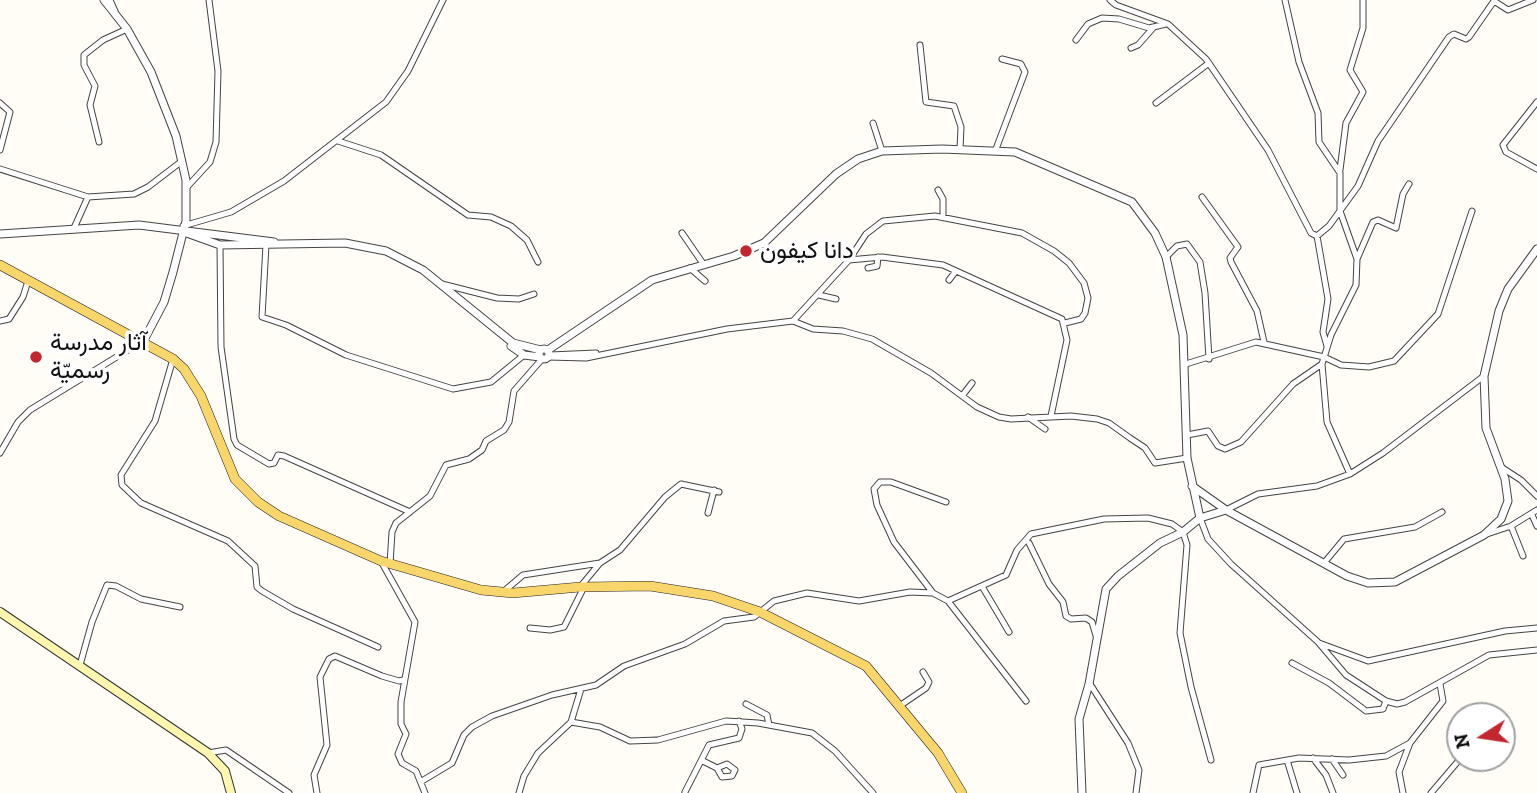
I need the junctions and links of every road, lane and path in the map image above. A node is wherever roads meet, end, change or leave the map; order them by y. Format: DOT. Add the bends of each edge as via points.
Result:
graph roads {
  1 [pos="104,0"];
  2 [pos="110,0"];
  3 [pos="209,0"];
  4 [pos="443,0"];
  5 [pos="1110,0"];
  6 [pos="1285,0"];
  7 [pos="1363,0"];
  8 [pos="1533,0"];
  9 [pos="1494,1"];
  10 [pos="116,14"];
  11 [pos="1168,24"];
  12 [pos="1153,28"];
  13 [pos="127,29"];
  14 [pos="1076,40"];
  15 [pos="920,45"];
  16 [pos="1131,48"];
  17 [pos="1002,59"];
  18 [pos="1209,62"];
  19 [pos="1537,102"];
  20 [pos="0,103"];
  21 [pos="1156,103"];
  22 [pos="873,123"];
  23 [pos="338,141"];
  24 [pos="99,142"];
  25 [pos="960,149"];
  26 [pos="996,149"];
  27 [pos="0,150"];
  28 [pos="883,151"];
  29 [pos="183,160"];
  30 [pos="0,169"];
  31 [pos="1537,170"];
  32 [pos="1340,173"];
  33 [pos="1409,184"];
  34 [pos="187,187"];
  35 [pos="938,190"];
  36 [pos="88,197"];
  37 [pos="1202,197"];
  38 [pos="1340,211"];
  39 [pos="1472,211"];
  40 [pos="943,217"];
  41 [pos="74,228"];
  42 [pos="182,229"];
  43 [pos="682,233"];
  44 [pos="0,234"];
  45 [pos="1317,236"];
  46 [pos="278,242"];
  47 [pos="220,245"];
  48 [pos="265,245"];
  49 [pos="1537,249"];
  50 [pos="878,257"];
  51 [pos="1166,257"];
  52 [pos="849,260"];
  53 [pos="1357,260"];
  54 [pos="538,262"];
  55 [pos="0,265"];
  56 [pos="704,265"];
  57 [pos="690,268"];
  58 [pos="868,268"];
  59 [pos="956,271"];
  60 [pos="29,279"];
  61 [pos="948,280"];
  62 [pos="705,281"];
  63 [pos="442,284"];
  64 [pos="534,294"];
  65 [pos="819,295"];
  66 [pos="836,299"];
  67 [pos="0,321"];
  68 [pos="793,321"];
  69 [pos="1065,323"];
  70 [pos="488,324"];
  71 [pos="144,340"];
  72 [pos="1264,342"];
  73 [pos="1327,346"];
  74 [pos="524,355"];
  75 [pos="545,355"];
  76 [pos="173,359"];
  77 [pos="1209,359"];
  78 [pos="1323,361"];
  79 [pos="1186,364"];
  80 [pos="1484,376"];
  81 [pos="972,383"];
  82 [pos="962,396"];
  83 [pos="1051,416"];
  84 [pos="1028,417"];
  85 [pos="1045,429"];
  86 [pos="1187,435"];
  87 [pos="0,453"];
  88 [pos="1187,458"];
  89 [pos="1500,467"];
  90 [pos="1350,474"];
  91 [pos="1191,485"];
  92 [pos="1537,496"];
  93 [pos="946,502"];
  94 [pos="1226,510"];
  95 [pos="410,512"];
  96 [pos="1442,512"];
  97 [pos="1534,512"];
  98 [pos="708,513"];
  99 [pos="1200,518"];
  100 [pos="1511,526"];
  101 [pos="1537,526"];
  102 [pos="1183,532"];
  103 [pos="1484,535"];
  104 [pos="1029,543"];
  105 [pos="1523,556"];
  106 [pos="385,562"];
  107 [pos="600,563"];
  108 [pos="1324,563"];
  109 [pos="582,587"];
  110 [pos="983,588"];
  111 [pos="503,592"];
  112 [pos="933,593"];
  113 [pos="948,601"];
  114 [pos="180,607"];
  115 [pos="0,612"];
  116 [pos="760,612"];
  117 [pos="530,628"];
  118 [pos="1537,628"];
  119 [pos="1009,632"];
  120 [pos="1097,639"];
  121 [pos="1318,642"];
  122 [pos="378,647"];
  123 [pos="1537,650"];
  124 [pos="1292,663"];
  125 [pos="80,665"];
  126 [pos="923,672"];
  127 [pos="403,680"];
  128 [pos="1090,684"];
  129 [pos="1440,684"];
  130 [pos="581,689"];
  131 [pos="1026,701"];
  132 [pos="1386,701"];
  133 [pos="746,704"];
  134 [pos="901,705"];
  135 [pos="739,721"];
  136 [pos="571,722"];
  137 [pos="769,725"];
  138 [pos="1410,744"];
  139 [pos="208,753"];
  140 [pos="1313,758"];
  141 [pos="1332,759"];
  142 [pos="1211,760"];
  143 [pos="1287,760"];
  144 [pos="703,761"];
  145 [pos="717,768"];
  146 [pos="1449,772"];
  147 [pos="1343,775"];
  148 [pos="422,781"];
  149 [pos="685,792"];
  150 [pos="231,793"];
  151 [pos="289,793"];
  152 [pos="317,793"];
  153 [pos="425,793"];
  154 [pos="519,793"];
  155 [pos="873,793"];
  156 [pos="962,793"];
  157 [pos="1082,793"];
  158 [pos="1136,793"];
  159 [pos="1253,793"];
  160 [pos="1297,793"];
  161 [pos="1333,793"];
  162 [pos="1403,793"];
  163 [pos="1431,793"];
  1 -- 10 [label="street"];
  2 -- 10 [label="street"];
  3 -- 34 [label="street" via="218,71 216,142 206,169"];
  4 -- 23 [label="street" via="393,93"];
  5 -- 11 [label="street"];
  6 -- 32 [label="street" via="1299,62 1318,113 1319,142"];
  7 -- 32 [label="street" via="1363,28 1350,70 1363,92 1346,123"];
  8 -- 9 [label="street" via="1508,10"];
  9 -- 38 [label="street" via="1469,37 1449,37 1378,141 1358,186"];
  10 -- 13 [label="street"];
  11 -- 12 [label="street"];
  11 -- 18 [label="street"];
  12 -- 14 [label="street" via="1102,18 1088,24"];
  12 -- 16 [label="street"];
  13 -- 24 [label="street" via="84,55 95,86 90,105"];
  13 -- 29 [label="street" via="151,72"];
  15 -- 25 [label="street" via="926,102 954,106 961,127"];
  17 -- 26 [label="street" via="1021,64 1025,72"];
  18 -- 21 [label="street"];
  18 -- 45 [label="street" via="1270,154 1311,233"];
  19 -- 31 [label="street" via="1503,145 1506,152"];
  20 -- 27 [label="street" via="10,112"];
  22 -- 28 [label="street"];
  23 -- 42 [label="street" via="231,212"];
  23 -- 54 [label="street" via="382,155 468,215 491,217 512,226"];
  25 -- 26 [label="street"];
  25 -- 28 [label="street"];
  26 -- 51 [label="street" via="1026,155 1132,202 1148,221"];
  28 -- 56 [label="street" via="858,159 836,174 764,243"];
  29 -- 34 [label="street"];
  29 -- 36 [label="street" via="134,194"];
  30 -- 36 [label="street"];
  32 -- 38 [label="street"];
  33 -- 53 [label="street" via="1396,228 1373,222"];
  34 -- 42 [label="street"];
  35 -- 40 [label="street"];
  36 -- 41 [label="street"];
  37 -- 72 [label="street" via="1238,247 1231,262 1257,311"];
  38 -- 45 [label="street"];
  38 -- 53 [label="street"];
  39 -- 78 [label="street" via="1438,314 1402,354 1394,361 1369,367"];
  40 -- 52 [label="street" via="921,215 876,224"];
  40 -- 69 [label="street" via="1032,236 1069,263 1084,283 1088,303 1081,319"];
  41 -- 42 [label="street" via="139,225"];
  41 -- 44 [label="street"];
  42 -- 46 [label="street"];
  42 -- 47 [label="street"];
  42 -- 71 [label="street" via="169,286"];
  43 -- 56 [label="street"];
  45 -- 73 [label="street" via="1328,299 1323,332"];
  46 -- 48 [label="street"];
  46 -- 63 [label="street" via="374,247 414,264"];
  47 -- 48 [label="street"];
  47 -- 95 [label="street" via="221,347 237,445 269,464 278,455 284,456"];
  48 -- 74 [label="street" via="263,319 286,325 346,355 459,388 491,382"];
  49 -- 80 [label="street" via="1508,289"];
  50 -- 52 [label="street"];
  50 -- 58 [label="street" via="877,266"];
  50 -- 59 [label="street" via="943,265"];
  51 -- 77 [label="street" via="1186,244 1200,262"];
  51 -- 79 [label="street"];
  52 -- 65 [label="street"];
  53 -- 73 [label="street" via="1354,290"];
  55 -- 60 [label="main road"];
  56 -- 57 [label="street"];
  57 -- 62 [label="street"];
  57 -- 75 [label="street" via="652,280"];
  59 -- 61 [label="street"];
  59 -- 69 [label="street" via="1039,306"];
  60 -- 67 [label="street" via="18,307 8,320"];
  60 -- 71 [label="main road"];
  63 -- 64 [label="street" via="497,298"];
  63 -- 70 [label="street"];
  65 -- 66 [label="street"];
  65 -- 68 [label="street"];
  68 -- 75 [label="street" via="572,359"];
  68 -- 82 [label="street" via="872,339"];
  69 -- 83 [label="street" via="1066,340"];
  70 -- 74 [label="street"];
  70 -- 75 [label="street" via="518,346"];
  71 -- 76 [label="main road"];
  71 -- 87 [label="street" via="30,410"];
  72 -- 77 [label="street" via="1252,342"];
  72 -- 78 [label="street"];
  73 -- 78 [label="street"];
  74 -- 75 [label="street"];
  75 -- 95 [label="street" via="514,391 504,430 469,459 446,465 430,496"];
  76 -- 106 [label="main road" via="201,396 242,486 279,516"];
  76 -- 122 [label="street" via="155,421 121,475 122,485 141,503 228,541 255,566 257,587 262,591"];
  77 -- 79 [label="street"];
  78 -- 86 [label="street" via="1293,384 1232,448 1218,446 1208,431"];
  78 -- 90 [label="street" via="1326,422"];
  79 -- 86 [label="street"];
  80 -- 89 [label="street" via="1486,428"];
  80 -- 90 [label="street"];
  81 -- 82 [label="street"];
  82 -- 84 [label="street" via="999,417"];
  83 -- 84 [label="street"];
  83 -- 88 [label="street" via="1109,423 1144,448 1155,463"];
  84 -- 85 [label="street"];
  86 -- 88 [label="street"];
  88 -- 91 [label="street"];
  89 -- 92 [label="street"];
  89 -- 103 [label="street" via="1506,509"];
  90 -- 94 [label="street" via="1317,486 1258,494"];
  91 -- 94 [label="street"];
  91 -- 99 [label="street"];
  93 -- 112 [label="street" via="891,482 880,482 874,489 873,497 894,542"];
  94 -- 99 [label="street"];
  94 -- 108 [label="street"];
  95 -- 106 [label="street" via="393,527"];
  96 -- 108 [label="street" via="1415,527 1344,539"];
  97 -- 100 [label="street"];
  97 -- 101 [label="street"];
  98 -- 107 [label="street" via="716,491 681,484 620,550"];
  99 -- 102 [label="street"];
  99 -- 121 [label="street" via="1208,538 1231,564"];
  100 -- 103 [label="street"];
  100 -- 105 [label="street"];
  102 -- 110 [label="street" via="1164,521 1140,517 1088,521 1041,532 1023,540 1006,575"];
  102 -- 120 [label="street" via="1160,543 1108,586"];
  102 -- 142 [label="street" via="1188,557 1181,633"];
  103 -- 108 [label="street" via="1395,582 1368,583"];
  104 -- 120 [label="street" via="1063,602 1066,616 1091,622"];
  106 -- 111 [label="main road" via="447,582"];
  106 -- 127 [label="street" via="415,621"];
  107 -- 109 [label="street"];
  107 -- 111 [label="street" via="523,575"];
  109 -- 111 [label="main road"];
  109 -- 116 [label="main road" via="650,586 713,596"];
  109 -- 117 [label="street" via="564,627"];
  110 -- 113 [label="street"];
  110 -- 119 [label="street"];
  112 -- 113 [label="street"];
  112 -- 116 [label="street" via="859,601 807,593 774,601"];
  113 -- 131 [label="street"];
  114 -- 125 [label="street" via="141,599 107,585"];
  115 -- 125 [label="main road"];
  116 -- 130 [label="street" via="724,621 689,642 624,666 596,685"];
  116 -- 134 [label="main road" via="853,657"];
  118 -- 121 [label="street" via="1368,661"];
  120 -- 128 [label="street"];
  121 -- 132 [label="street" via="1346,674"];
  123 -- 129 [label="street" via="1489,655"];
  124 -- 132 [label="street" via="1366,710 1383,709"];
  125 -- 139 [label="main road"];
  126 -- 134 [label="street" via="929,682 926,688"];
  127 -- 148 [label="street" via="401,714 406,734 398,754"];
  127 -- 152 [label="street" via="335,656 329,659 320,677 327,741 314,775"];
  128 -- 157 [label="street" via="1079,719"];
  128 -- 158 [label="street" via="1128,743 1139,770"];
  129 -- 132 [label="street" via="1405,702"];
  129 -- 138 [label="street" via="1443,701"];
  130 -- 136 [label="street"];
  130 -- 148 [label="street" via="501,712 472,726 452,763"];
  133 -- 137 [label="street" via="767,715"];
  134 -- 156 [label="main road"];
  135 -- 136 [label="street" via="638,742 600,727"];
  135 -- 137 [label="street"];
  135 -- 144 [label="street" via="739,738 709,745"];
  136 -- 154 [label="street" via="538,753"];
  137 -- 155 [label="street" via="823,739"];
  138 -- 141 [label="street" via="1386,756"];
  138 -- 162 [label="street" via="1399,772"];
  139 -- 150 [label="main road" via="225,771"];
  139 -- 151 [label="street" via="226,750"];
  140 -- 141 [label="street"];
  140 -- 143 [label="street"];
  140 -- 161 [label="street"];
  141 -- 147 [label="street"];
  143 -- 159 [label="street" via="1259,765"];
  143 -- 160 [label="street"];
  144 -- 145 [label="street"];
  144 -- 149 [label="street"];
  146 -- 163 [label="street"];
  148 -- 153 [label="street"];
}
